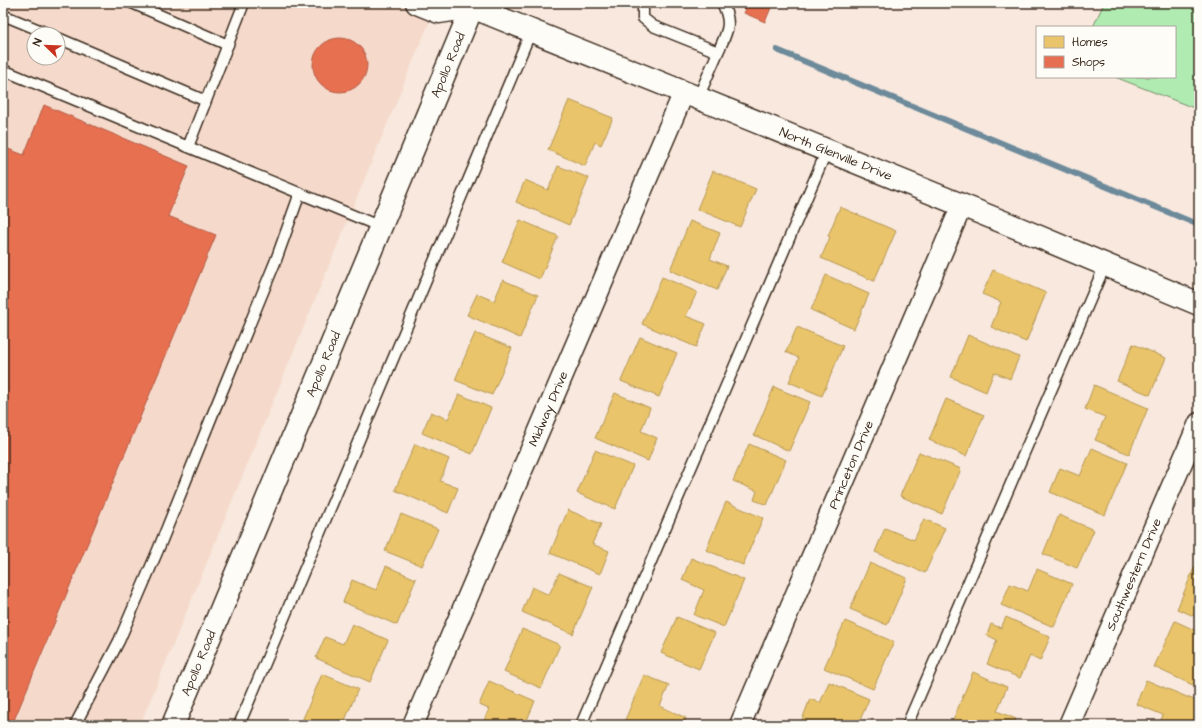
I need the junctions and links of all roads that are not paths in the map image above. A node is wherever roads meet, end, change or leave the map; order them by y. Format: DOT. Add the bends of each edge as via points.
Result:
graph roads {
  1 [pos="132,3"];
  2 [pos="244,3"];
  3 [pos="417,3"];
  4 [pos="643,3"];
  5 [pos="722,3"];
  6 [pos="471,4"];
  7 [pos="3,14"];
  8 [pos="31,26"];
  9 [pos="531,31"];
  10 [pos="66,41"];
  11 [pos="228,45"];
  12 [pos="718,52"];
  13 [pos="3,70"];
  14 [pos="691,95"];
  15 [pos="206,101"];
  16 [pos="188,146"];
  17 [pos="827,150"];
  18 [pos="300,193"];
  19 [pos="962,206"];
  20 [pos="381,227"];
  21 [pos="1105,265"];
  22 [pos="1199,304"];
  23 [pos="1199,423"];
  24 [pos="75,725"];
  25 [pos="173,725"];
  26 [pos="239,725"];
  27 [pos="412,725"];
  28 [pos="581,725"];
  29 [pos="740,725"];
  30 [pos="907,725"];
  31 [pos="1069,725"];
  1 -- 11 [label="lane"];
  2 -- 11 [label="lane"];
  3 -- 6 [label="street" via="439,12"];
  4 -- 12 [label="lane" via="643,18 653,26"];
  5 -- 12 [label="lane" via="727,13 728,28"];
  6 -- 9 [label="street, North Glenville Drive"];
  6 -- 20 [label="street, Apollo Road"];
  7 -- 8 [label="lane"];
  9 -- 14 [label="street, North Glenville Drive"];
  9 -- 26 [label="lane"];
  10 -- 15 [label="lane"];
  11 -- 15 [label="lane"];
  12 -- 14 [label="lane"];
  13 -- 16 [label="lane"];
  14 -- 17 [label="street, North Glenville Drive"];
  14 -- 27 [label="street, Midway Drive"];
  15 -- 16 [label="lane"];
  16 -- 18 [label="lane"];
  17 -- 19 [label="street, North Glenville Drive"];
  17 -- 28 [label="lane"];
  18 -- 20 [label="lane"];
  18 -- 24 [label="lane" via="276,260 158,550 119,641"];
  19 -- 21 [label="street, North Glenville Drive"];
  19 -- 29 [label="street, Princeton Drive"];
  20 -- 25 [label="street, Apollo Road"];
  21 -- 22 [label="street, North Glenville Drive"];
  21 -- 30 [label="lane"];
  23 -- 31 [label="street, Southwestern Drive"];
}
